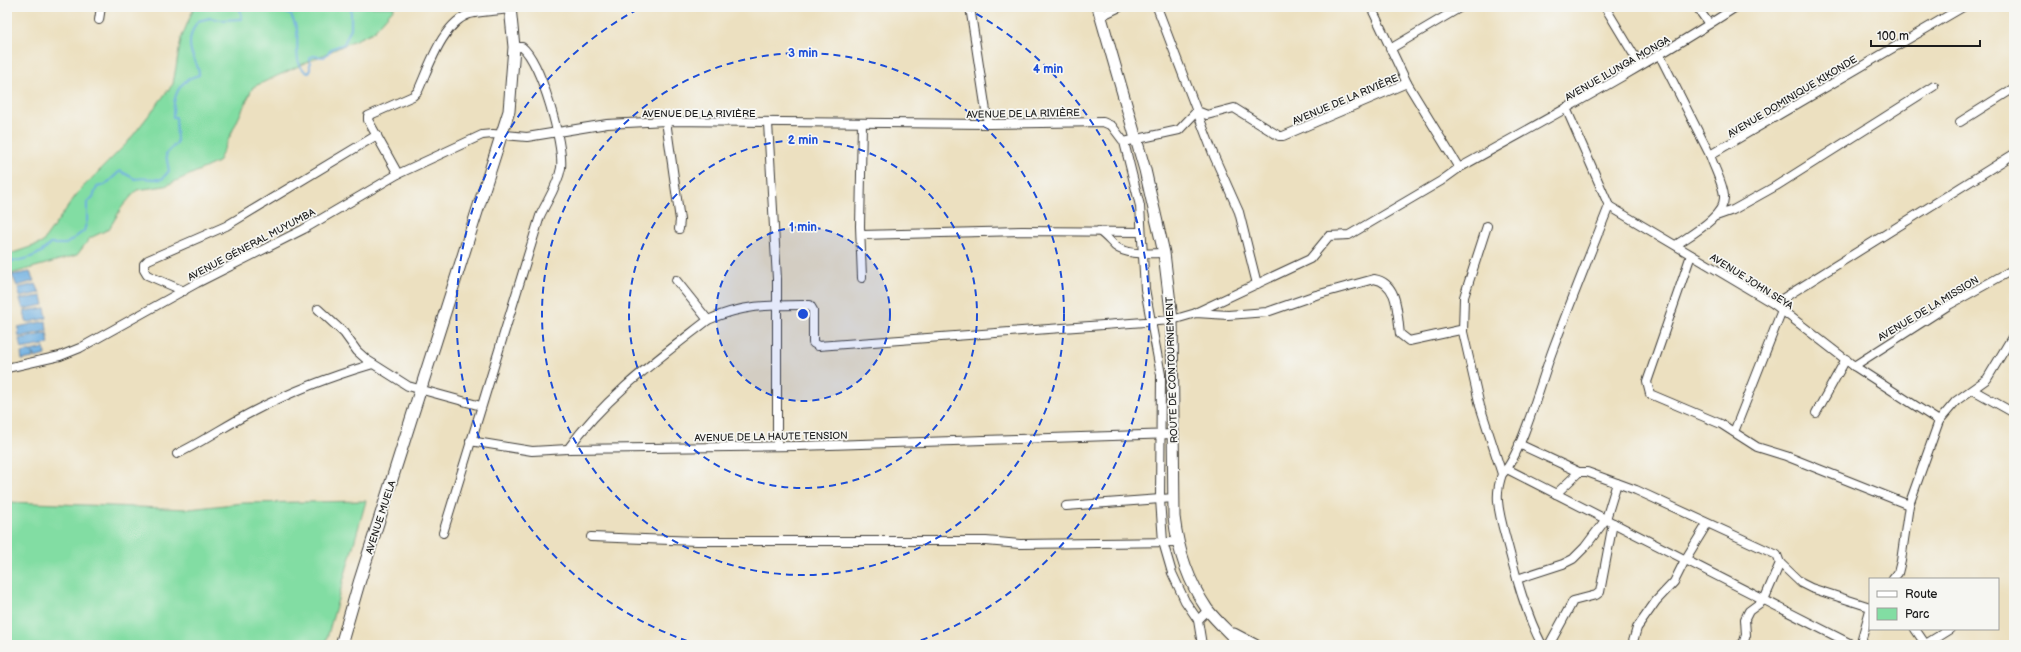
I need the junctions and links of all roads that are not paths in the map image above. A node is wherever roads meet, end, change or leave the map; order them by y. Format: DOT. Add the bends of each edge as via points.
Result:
graph roads {
  1 [pos="101,7"];
  2 [pos="970,7"];
  3 [pos="1120,7"];
  4 [pos="1158,7"];
  5 [pos="1370,7"];
  6 [pos="1461,7"];
  7 [pos="1605,7"];
  8 [pos="1697,7"];
  9 [pos="1736,7"];
  10 [pos="1963,7"];
  11 [pos="510,8"];
  12 [pos="1100,12"];
  13 [pos="99,20"];
  14 [pos="1709,24"];
  15 [pos="514,47"];
  16 [pos="1390,49"];
  17 [pos="1658,54"];
  18 [pos="1640,65"];
  19 [pos="1407,84"];
  20 [pos="1934,86"];
  21 [pos="2014,88"];
  22 [pos="1566,108"];
  23 [pos="1197,111"];
  24 [pos="666,122"];
  25 [pos="1960,122"];
  26 [pos="862,123"];
  27 [pos="768,124"];
  28 [pos="988,124"];
  29 [pos="556,131"];
  30 [pos="377,135"];
  31 [pos="502,135"];
  32 [pos="1137,140"];
  33 [pos="1124,142"];
  34 [pos="2014,154"];
  35 [pos="1710,155"];
  36 [pos="1459,168"];
  37 [pos="398,174"];
  38 [pos="1609,206"];
  39 [pos="1716,216"];
  40 [pos="1487,226"];
  41 [pos="679,229"];
  42 [pos="1099,231"];
  43 [pos="1141,232"];
  44 [pos="861,235"];
  45 [pos="1676,245"];
  46 [pos="1164,253"];
  47 [pos="1142,254"];
  48 [pos="1691,254"];
  49 [pos="2014,269"];
  50 [pos="862,278"];
  51 [pos="676,280"];
  52 [pos="1257,284"];
  53 [pos="184,291"];
  54 [pos="1774,304"];
  55 [pos="778,305"];
  56 [pos="318,309"];
  57 [pos="1782,310"];
  58 [pos="1196,313"];
  59 [pos="708,320"];
  60 [pos="1172,320"];
  61 [pos="1152,322"];
  62 [pos="1463,332"];
  63 [pos="2014,334"];
  64 [pos="1846,359"];
  65 [pos="373,364"];
  66 [pos="1854,366"];
  67 [pos="7,368"];
  68 [pos="420,390"];
  69 [pos="1973,390"];
  70 [pos="481,406"];
  71 [pos="1816,412"];
  72 [pos="2014,413"];
  73 [pos="1939,421"];
  74 [pos="1734,432"];
  75 [pos="1160,434"];
  76 [pos="1174,434"];
  77 [pos="470,441"];
  78 [pos="1519,444"];
  79 [pos="777,446"];
  80 [pos="568,449"];
  81 [pos="177,454"];
  82 [pos="1504,471"];
  83 [pos="1579,472"];
  84 [pos="1617,484"];
  85 [pos="1556,494"];
  86 [pos="1174,498"];
  87 [pos="1160,499"];
  88 [pos="1909,505"];
  89 [pos="1066,506"];
  90 [pos="1609,521"];
  91 [pos="1706,524"];
  92 [pos="443,533"];
  93 [pos="591,537"];
  94 [pos="1163,542"];
  95 [pos="1177,542"];
  96 [pos="1685,560"];
  97 [pos="1780,563"];
  98 [pos="1894,578"];
  99 [pos="1517,579"];
  100 [pos="1764,600"];
  101 [pos="1869,607"];
  102 [pos="1208,610"];
  103 [pos="1869,614"];
  104 [pos="1198,620"];
  105 [pos="1916,630"];
  106 [pos="1948,630"];
  107 [pos="1228,631"];
  108 [pos="1926,644"];
  109 [pos="341,645"];
  110 [pos="1202,645"];
  111 [pos="1241,645"];
  112 [pos="1255,645"];
  113 [pos="1542,645"];
  114 [pos="1549,645"];
  115 [pos="1632,645"];
  116 [pos="1740,645"];
  117 [pos="1853,645"];
  118 [pos="1860,645"];
  1 -- 13 [label="street"];
  2 -- 28 [label="street"];
  3 -- 12 [label="street"];
  4 -- 23 [label="street"];
  5 -- 16 [label="street"];
  6 -- 16 [label="street"];
  7 -- 18 [label="street"];
  8 -- 14 [label="street"];
  9 -- 14 [label="street, AVENUE ILUNGA MONGA"];
  10 -- 35 [label="street, AVENUE DOMINIQUE KIKONDE"];
  11 -- 15 [label="street"];
  11 -- 30 [label="street" via="471,14 460,18 448,29 418,91 413,96 368,116"];
  12 -- 32 [label="street, ROUTE DE CONTOURNEMENT"];
  14 -- 17 [label="street, AVENUE ILUNGA MONGA"];
  15 -- 29 [label="street" via="522,47 527,51 536,67"];
  15 -- 31 [label="street" via="511,98"];
  16 -- 19 [label="street"];
  17 -- 18 [label="street, AVENUE ILUNGA MONGA"];
  17 -- 35 [label="street"];
  18 -- 22 [label="street, AVENUE ILUNGA MONGA"];
  19 -- 23 [label="street, AVENUE DE LA RIVIÈRE" via="1283,136 1234,108 1207,115"];
  19 -- 36 [label="street, AVENUE DE LA RIVIÈRE"];
  20 -- 39 [label="street" via="1776,186 1733,210"];
  21 -- 25 [label="street"];
  22 -- 36 [label="street"];
  22 -- 38 [label="street, AVENUE ILUNGA MONGA"];
  23 -- 32 [label="street" via="1179,130"];
  23 -- 52 [label="street" via="1239,212"];
  24 -- 27 [label="street, AVENUE DE LA RIVIÈRE"];
  24 -- 29 [label="street, AVENUE DE LA RIVIÈRE" via="607,124"];
  24 -- 41 [label="street" via="680,220"];
  26 -- 27 [label="street, AVENUE DE LA RIVIÈRE"];
  26 -- 28 [label="street, AVENUE DE LA RIVIÈRE"];
  26 -- 44 [label="street"];
  27 -- 55 [label="street"];
  28 -- 33 [label="street, AVENUE DE LA RIVIÈRE" via="1103,122 1112,126"];
  29 -- 31 [label="street, AVENUE DE LA RIVIÈRE" via="527,137"];
  29 -- 70 [label="street" via="560,154 559,178 540,216"];
  30 -- 37 [label="street"];
  30 -- 53 [label="street" via="226,226 144,264 147,274"];
  31 -- 37 [label="street, AVENUE GÉNERAL MUYUMBA" via="482,135"];
  31 -- 68 [label="street, AVENUE MUELA"];
  32 -- 33 [label="street"];
  32 -- 46 [label="street, ROUTE DE CONTOURNEMENT"];
  33 -- 43 [label="street" via="1140,206"];
  34 -- 54 [label="street"];
  35 -- 39 [label="street" via="1724,196 1722,207"];
  36 -- 52 [label="street" via="1349,235 1329,236 1310,259"];
  37 -- 53 [label="street, AVENUE GÉNERAL MUYUMBA" via="304,229"];
  38 -- 45 [label="street, AVENUE JOHN SEYA"];
  38 -- 78 [label="street"];
  39 -- 45 [label="street"];
  40 -- 62 [label="street" via="1464,297"];
  42 -- 43 [label="street"];
  42 -- 44 [label="street"];
  42 -- 47 [label="street" via="1116,247"];
  43 -- 47 [label="street"];
  44 -- 50 [label="street"];
  45 -- 48 [label="street, AVENUE JOHN SEYA"];
  46 -- 47 [label="street"];
  46 -- 60 [label="street, ROUTE DE CONTOURNEMENT"];
  47 -- 61 [label="street" via="1145,289"];
  48 -- 54 [label="street, AVENUE JOHN SEYA"];
  48 -- 74 [label="street" via="1647,382 1647,389 1650,394"];
  49 -- 66 [label="street, AVENUE DE LA MISSION" via="1949,304"];
  51 -- 59 [label="street"];
  52 -- 58 [label="street"];
  53 -- 67 [label="street, AVENUE GÉNERAL MUYUMBA" via="80,348 60,356"];
  54 -- 57 [label="street, AVENUE JOHN SEYA"];
  55 -- 59 [label="street" via="752,306"];
  55 -- 61 [label="street" via="812,307 813,343 818,346"];
  55 -- 79 [label="street"];
  56 -- 65 [label="street" via="344,333 357,351"];
  57 -- 64 [label="street, AVENUE JOHN SEYA"];
  57 -- 74 [label="street"];
  58 -- 60 [label="street"];
  58 -- 62 [label="street" via="1228,315 1267,312 1374,279 1386,284 1396,298 1400,334 1409,341 1460,330"];
  59 -- 80 [label="street" via="631,381 586,426"];
  60 -- 61 [label="street"];
  60 -- 76 [label="street, ROUTE DE CONTOURNEMENT"];
  61 -- 75 [label="street" via="1161,375"];
  62 -- 82 [label="street" via="1480,406"];
  63 -- 69 [label="street" via="1987,379"];
  64 -- 66 [label="street, AVENUE JOHN SEYA"];
  64 -- 71 [label="street"];
  65 -- 68 [label="street" via="405,385"];
  65 -- 81 [label="street" via="297,390 253,411"];
  66 -- 73 [label="street, AVENUE JOHN SEYA"];
  68 -- 70 [label="street"];
  68 -- 109 [label="street, AVENUE MUELA"];
  69 -- 72 [label="street"];
  69 -- 73 [label="street" via="1956,401"];
  70 -- 77 [label="street"];
  73 -- 88 [label="street"];
  74 -- 88 [label="street" via="1757,447"];
  75 -- 76 [label="street, AVENUE DE LA HAUTE TENSION"];
  75 -- 79 [label="street, AVENUE DE LA HAUTE TENSION"];
  75 -- 87 [label="street"];
  76 -- 86 [label="street, ROUTE DE CONTOURNEMENT"];
  77 -- 80 [label="street, AVENUE DE LA HAUTE TENSION" via="532,452"];
  77 -- 92 [label="street"];
  78 -- 82 [label="street"];
  78 -- 83 [label="street"];
  79 -- 80 [label="street, AVENUE DE LA HAUTE TENSION"];
  82 -- 85 [label="street"];
  82 -- 99 [label="street" via="1498,484 1498,501"];
  83 -- 84 [label="street" via="1587,472"];
  83 -- 85 [label="street"];
  84 -- 90 [label="street"];
  84 -- 91 [label="street" via="1636,490"];
  85 -- 90 [label="street"];
  86 -- 87 [label="street"];
  86 -- 95 [label="street, ROUTE DE CONTOURNEMENT"];
  87 -- 89 [label="street"];
  87 -- 94 [label="street"];
  88 -- 98 [label="street" via="1901,561"];
  90 -- 96 [label="street"];
  90 -- 99 [label="street" via="1574,558"];
  90 -- 114 [label="street" via="1600,592 1573,601"];
  91 -- 96 [label="street"];
  91 -- 97 [label="street" via="1765,548 1777,555"];
  93 -- 94 [label="street" via="697,541 948,540 1020,544"];
  94 -- 95 [label="street"];
  94 -- 104 [label="street" via="1172,573 1185,601"];
  95 -- 102 [label="street, ROUTE DE CONTOURNEMENT" via="1186,571"];
  96 -- 100 [label="street"];
  96 -- 115 [label="street" via="1674,582 1656,600 1637,628"];
  97 -- 100 [label="street"];
  97 -- 101 [label="street" via="1801,583 1811,588"];
  99 -- 113 [label="street"];
  100 -- 116 [label="street" via="1749,611 1745,619 1746,635 1743,644"];
  100 -- 117 [label="street"];
  102 -- 104 [label="street"];
  102 -- 107 [label="street, ROUTE DE CONTOURNEMENT"];
  103 -- 118 [label="street"];
  104 -- 110 [label="street"];
  105 -- 108 [label="street"];
  106 -- 108 [label="street"];
  107 -- 111 [label="street, ROUTE DE CONTOURNEMENT"];
  107 -- 112 [label="street, ROUTE DE CONTOURNEMENT"];
}
